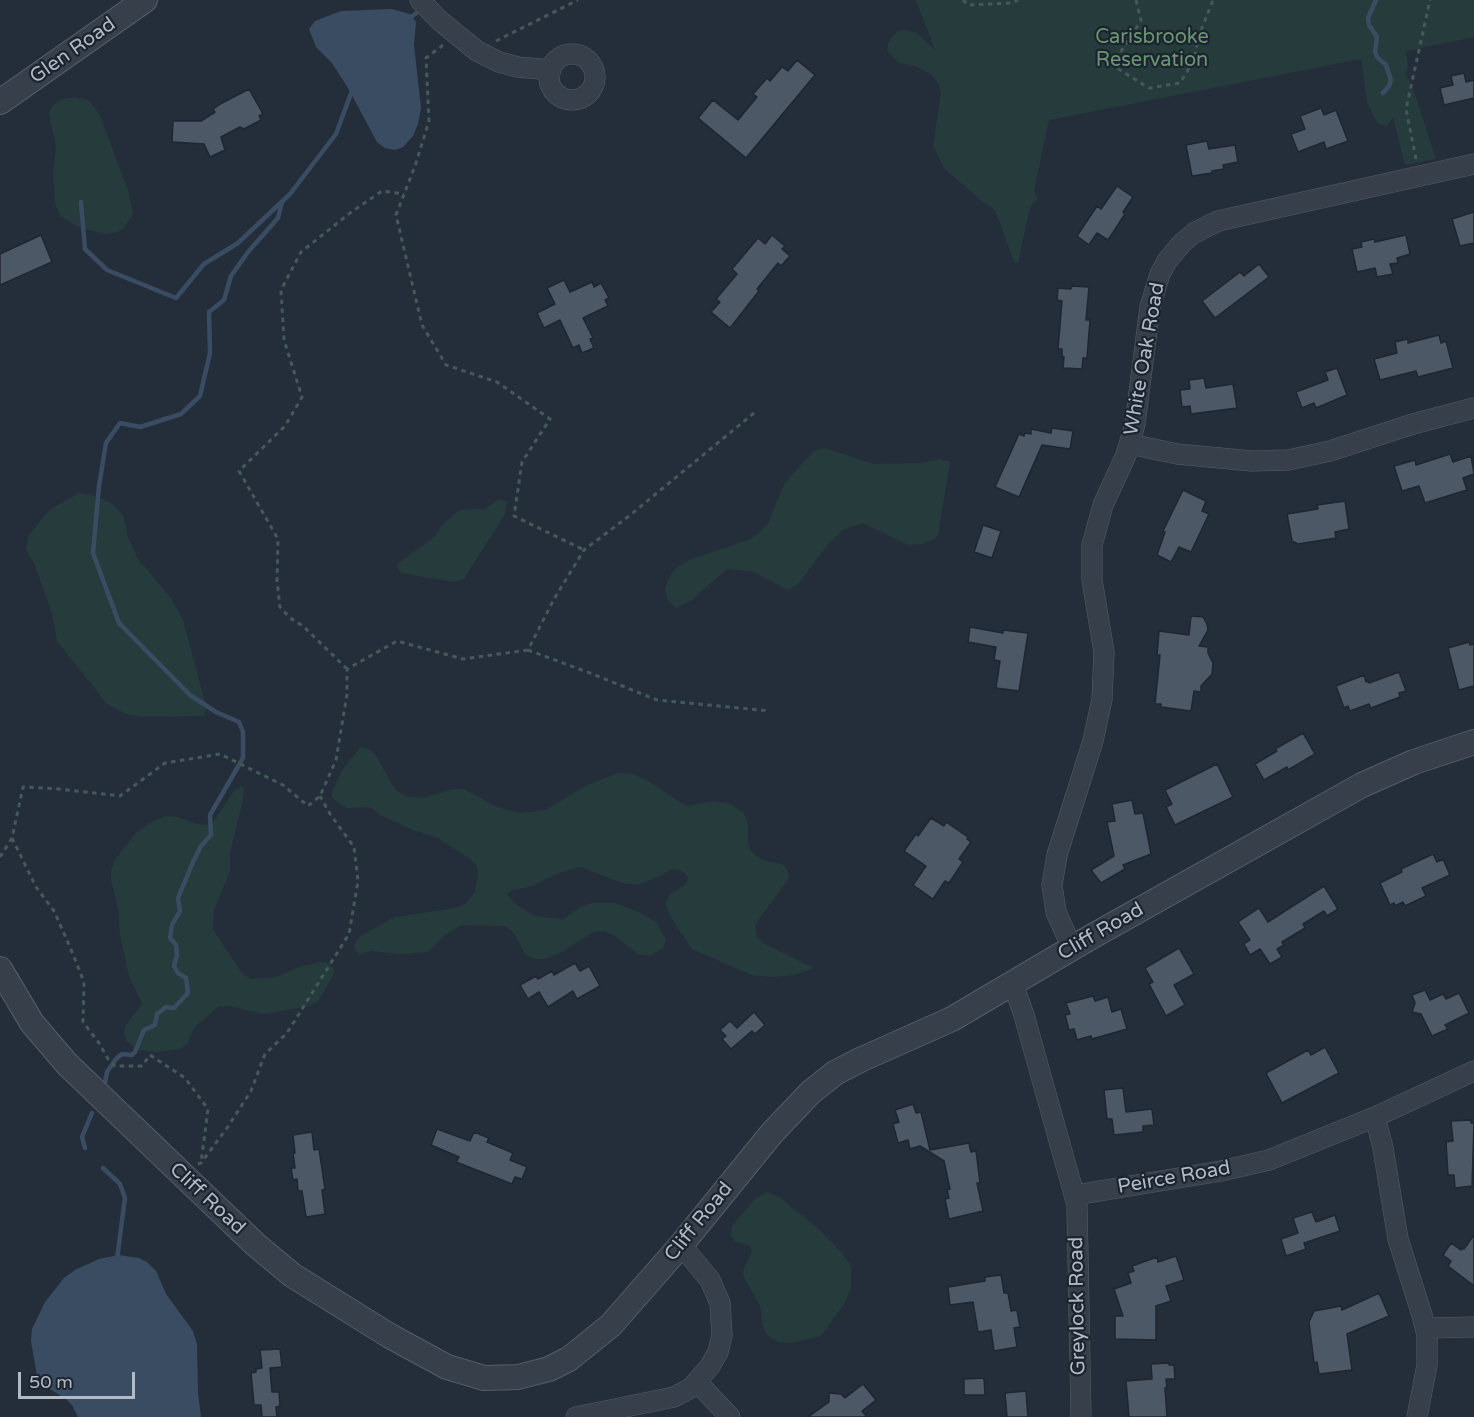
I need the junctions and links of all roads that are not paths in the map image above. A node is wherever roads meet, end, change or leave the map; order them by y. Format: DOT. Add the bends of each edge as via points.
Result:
graph roads {
  1 [pos="145,0"];
  2 [pos="420,0"];
  3 [pos="551,70"];
  4 [pos="0,102"];
  5 [pos="1474,164"];
  6 [pos="1474,408"];
  7 [pos="1130,444"];
  8 [pos="1474,742"];
  9 [pos="1072,948"];
  10 [pos="1,974"];
  11 [pos="1012,984"];
  12 [pos="1474,1071"];
  13 [pos="1375,1117"];
  14 [pos="1075,1195"];
  15 [pos="681,1245"];
  16 [pos="1425,1328"];
  17 [pos="1474,1328"];
  18 [pos="697,1382"];
  19 [pos="576,1417"];
  20 [pos="730,1417"];
  21 [pos="1081,1417"];
  22 [pos="1417,1417"];
  1 -- 4 [label="street, Glen Road"];
  2 -- 3 [label="street" via="477,51 518,67"];
  5 -- 7 [label="street, White Oak Road" via="1226,219 1182,243 1167,261 1154,289 1138,412"];
  6 -- 7 [label="street" via="1330,452 1288,460 1177,454"];
  7 -- 9 [label="street, White Oak Road" via="1094,535 1091,572 1103,644 1102,699 1054,870 1054,905"];
  8 -- 9 [label="street, Cliff Road" via="1414,762 1355,789"];
  9 -- 11 [label="street, Cliff Road"];
  10 -- 15 [label="street, Cliff Road" via="49,1045 256,1245 308,1286 438,1362 466,1374 494,1379 528,1375 549,1369 579,1352 621,1315"];
  11 -- 14 [label="street"];
  11 -- 15 [label="street, Cliff Road" via="940,1026 860,1060 819,1085 772,1133"];
  12 -- 13 [label="street, Peirce Road"];
  13 -- 14 [label="street, Peirce Road" via="1258,1163"];
  13 -- 16 [label="street" via="1398,1239"];
  14 -- 21 [label="street, Greylock Road"];
  15 -- 18 [label="street" via="714,1287 722,1319 718,1352"];
  16 -- 17 [label="street"];
  16 -- 22 [label="street" via="1427,1357"];
  18 -- 19 [label="street" via="665,1400"];
  18 -- 20 [label="street"];
}
